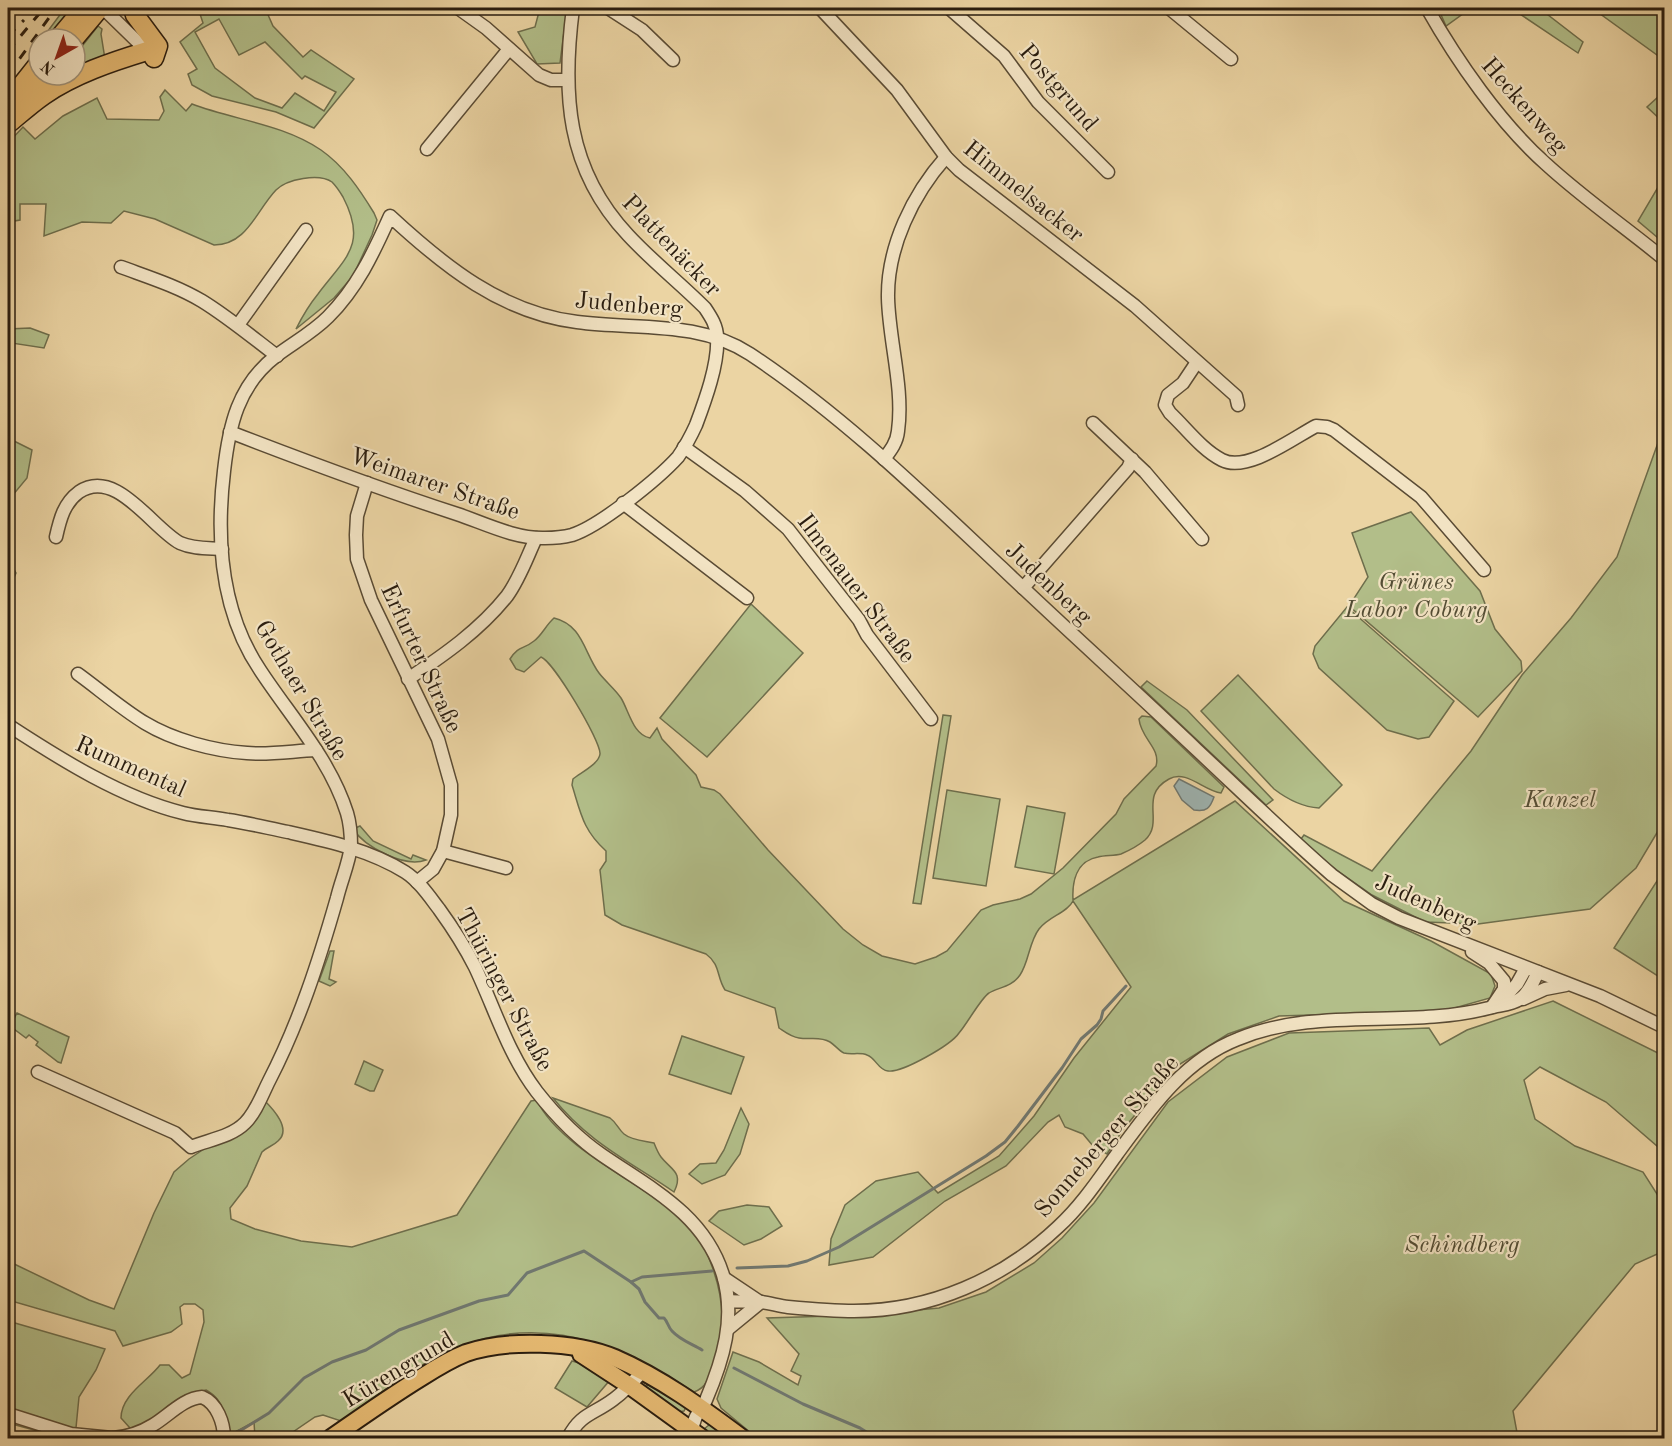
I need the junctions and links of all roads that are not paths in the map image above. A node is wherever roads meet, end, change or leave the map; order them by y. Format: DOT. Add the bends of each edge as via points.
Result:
graph roads {
  1 [pos="133,8"];
  2 [pos="458,8"];
  3 [pos="573,8"];
  4 [pos="608,8"];
  5 [pos="820,8"];
  6 [pos="949,8"];
  7 [pos="1169,8"];
  8 [pos="1427,8"];
  9 [pos="92,12"];
  10 [pos="73,27"];
  11 [pos="82,27"];
  12 [pos="509,49"];
  13 [pos="151,55"];
  14 [pos="1231,59"];
  15 [pos="673,60"];
  16 [pos="27,78"];
  17 [pos="567,80"];
  18 [pos="36,87"];
  19 [pos="8,102"];
  20 [pos="8,123"];
  21 [pos="427,149"];
  22 [pos="946,157"];
  23 [pos="1108,172"];
  24 [pos="390,216"];
  25 [pos="306,230"];
  26 [pos="1665,259"];
  27 [pos="121,267"];
  28 [pos="238,326"];
  29 [pos="717,337"];
  30 [pos="276,356"];
  31 [pos="1197,362"];
  32 [pos="1238,405"];
  33 [pos="1093,423"];
  34 [pos="230,432"];
  35 [pos="684,447"];
  36 [pos="884,459"];
  37 [pos="1132,459"];
  38 [pos="367,483"];
  39 [pos="623,503"];
  40 [pos="56,537"];
  41 [pos="536,538"];
  42 [pos="1203,539"];
  43 [pos="222,549"];
  44 [pos="1484,570"];
  45 [pos="1023,588"];
  46 [pos="747,598"];
  47 [pos="78,674"];
  48 [pos="408,680"];
  49 [pos="931,719"];
  50 [pos="8,725"];
  51 [pos="316,750"];
  52 [pos="351,848"];
  53 [pos="443,851"];
  54 [pos="506,868"];
  55 [pos="417,882"];
  56 [pos="1451,938"];
  57 [pos="1532,970"];
  58 [pos="1570,984"];
  59 [pos="1514,1003"];
  60 [pos="1492,1007"];
  61 [pos="1665,1027"];
  62 [pos="38,1072"];
  63 [pos="724,1278"];
  64 [pos="761,1302"];
  65 [pos="728,1305"];
  66 [pos="728,1329"];
  67 [pos="563,1347"];
  68 [pos="642,1372"];
  69 [pos="630,1386"];
  70 [pos="702,1408"];
  71 [pos="8,1414"];
  72 [pos="694,1436"];
  73 [pos="112,1438"];
  74 [pos="224,1438"];
  75 [pos="331,1438"];
  76 [pos="568,1438"];
  77 [pos="742,1438"];
  1 -- 13 [label="highway" via="158,46"];
  2 -- 12 [label="street"];
  3 -- 17 [label="street, Plattenäcker"];
  4 -- 15 [label="street" via="642,30"];
  5 -- 22 [label="street, Himmelsacker" via="897,90"];
  6 -- 23 [label="street, Postgrund" via="1000,52 1038,102"];
  7 -- 14 [label="street"];
  8 -- 26 [label="street, Heckenweg" via="1459,60 1530,150"];
  9 -- 10 [label="highway"];
  9 -- 11 [label="highway"];
  9 -- 13 [label="street"];
  12 -- 17 [label="street" via="544,78"];
  12 -- 21 [label="street"];
  13 -- 20 [label="highway" via="87,72 44,95"];
  16 -- 19 [label="highway"];
  17 -- 29 [label="street, Plattenäcker" via="578,150 596,193 629,236 705,308 713,319"];
  18 -- 20 [label="highway"];
  22 -- 31 [label="street, Himmelsacker" via="977,186 1135,306"];
  22 -- 36 [label="street" via="907,218 892,259 888,298 898,430"];
  24 -- 29 [label="street, Judenberg" via="449,268 504,301 574,322 673,328"];
  24 -- 30 [label="street, Gothaer Straße" via="364,271 340,304 318,326"];
  25 -- 28 [label="street"];
  27 -- 28 [label="street" via="201,300"];
  28 -- 30 [label="street"];
  29 -- 35 [label="street, Weimarer Straße" via="702,407"];
  29 -- 36 [label="street, Judenberg" via="748,353 804,393"];
  30 -- 34 [label="street, Gothaer Straße" via="244,390"];
  31 -- 32 [label="street, Himmelsacker" via="1236,396"];
  31 -- 44 [label="street" via="1165,402 1170,413 1210,452 1230,463 1251,461 1316,426 1327,426 1421,497"];
  33 -- 37 [label="street"];
  34 -- 38 [label="street, Weimarer Straße"];
  34 -- 43 [label="street, Gothaer Straße" via="221,504"];
  35 -- 39 [label="street, Weimarer Straße" via="656,478"];
  35 -- 49 [label="street, Ilmenauer Straße" via="745,491 788,529"];
  36 -- 45 [label="street, Judenberg"];
  37 -- 42 [label="street"];
  37 -- 45 [label="street"];
  38 -- 41 [label="street, Weimarer Straße"];
  38 -- 48 [label="street, Erfurter Straße" via="357,516 357,560"];
  39 -- 41 [label="street, Weimarer Straße" via="595,524 571,535"];
  39 -- 46 [label="street"];
  40 -- 43 [label="street" via="59,522 73,497 86,488 100,487 133,502 177,541 190,547"];
  41 -- 48 [label="street" via="519,576 487,618"];
  43 -- 51 [label="street, Gothaer Straße" via="230,601 246,646"];
  45 -- 56 [label="street, Judenberg" via="1332,875 1371,904"];
  47 -- 51 [label="street" via="144,723 197,744 249,754"];
  48 -- 53 [label="street, Erfurter Straße" via="438,739 451,785 451,814"];
  50 -- 52 [label="street, Rummental" via="100,780 167,809"];
  51 -- 52 [label="street, Gothaer Straße" via="346,812"];
  52 -- 55 [label="street, Thüringer Straße" via="397,867"];
  52 -- 62 [label="street" via="294,1030 253,1113 244,1123 228,1134 191,1148 176,1133"];
  53 -- 54 [label="street"];
  53 -- 55 [label="street, Erfurter Straße" via="433,868"];
  55 -- 63 [label="street, Thüringer Straße" via="474,965 511,1051 537,1092 583,1140 682,1211 708,1243"];
  56 -- 57 [label="street, Judenberg"];
  56 -- 60 [label="street" via="1502,976 1504,989"];
  57 -- 58 [label="street, Judenberg"];
  57 -- 59 [label="street" via="1528,991"];
  57 -- 60 [label="street, Sonneberger Straße"];
  58 -- 59 [label="street, Sonneberger Straße" via="1545,988"];
  58 -- 61 [label="street, Judenberg"];
  59 -- 60 [label="street, Sonneberger Straße"];
  60 -- 64 [label="street, Sonneberger Straße" via="1454,1015 1275,1027 1240,1038 1180,1077 1140,1122 1070,1214 1034,1248 993,1274 933,1300 884,1309 826,1310"];
  63 -- 64 [label="street, Sonneberger Straße"];
  63 -- 65 [label="street, Thüringer Straße"];
  64 -- 65 [label="street, Sonneberger Straße"];
  64 -- 66 [label="street"];
  65 -- 66 [label="street, Thüringer Straße"];
  66 -- 70 [label="street, Thüringer Straße" via="726,1346"];
  67 -- 68 [label="main road, Kürengrund" via="613,1357"];
  67 -- 69 [label="main road, Kürengrund"];
  67 -- 75 [label="main road, Kürengrund" via="514,1343 465,1354 438,1367"];
  68 -- 69 [label="street"];
  68 -- 70 [label="main road, Kürengrund"];
  69 -- 72 [label="main road, Kürengrund"];
  69 -- 76 [label="street" via="582,1417"];
  70 -- 72 [label="street, Thüringer Straße"];
  70 -- 77 [label="main road, Kürengrund"];
  71 -- 73 [label="street" via="71,1434"];
  73 -- 74 [label="street" via="137,1433 202,1397 218,1413"];
}
